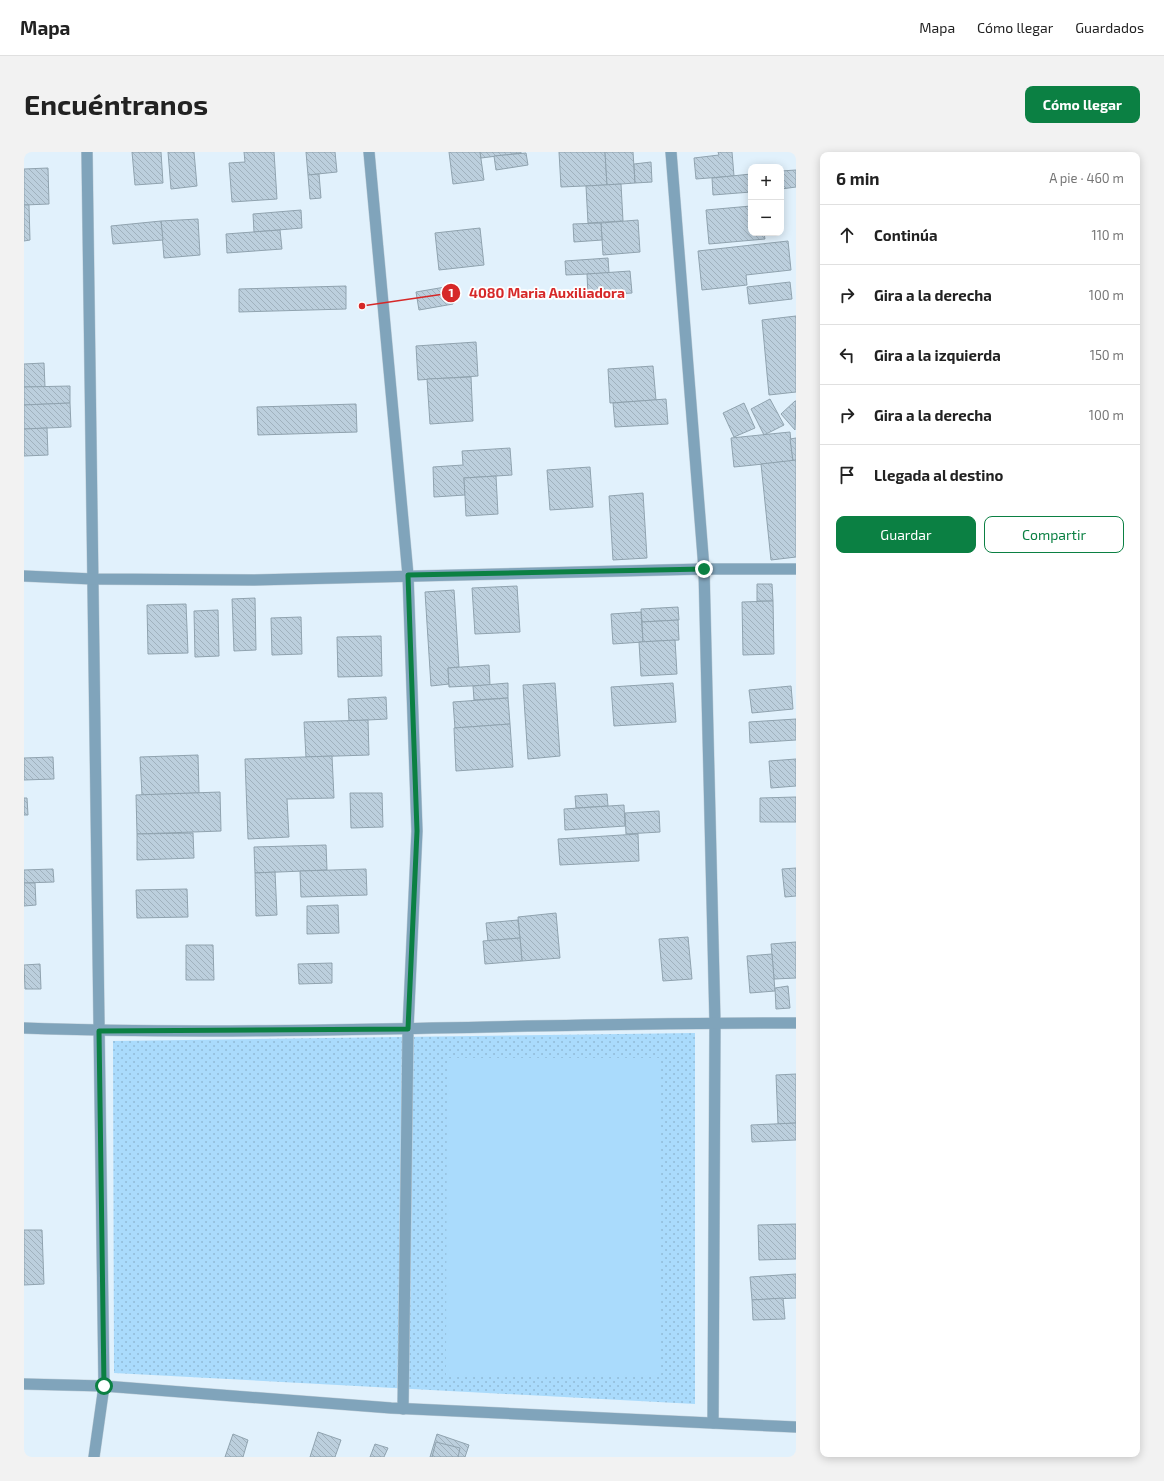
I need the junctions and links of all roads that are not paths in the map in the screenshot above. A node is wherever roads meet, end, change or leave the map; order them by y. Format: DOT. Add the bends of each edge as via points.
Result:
graph roads {
  1 [pos="87,152"];
  2 [pos="369,152"];
  3 [pos="671,152"];
  4 [pos="704,569"];
  5 [pos="796,569"];
  6 [pos="408,575"];
  7 [pos="24,576"];
  8 [pos="93,579"];
  9 [pos="715,1023"];
  10 [pos="796,1023"];
  11 [pos="24,1028"];
  12 [pos="408,1029"];
  13 [pos="99,1031"];
  14 [pos="24,1384"];
  15 [pos="104,1386"];
  16 [pos="404,1409"];
  17 [pos="713,1423"];
  18 [pos="796,1427"];
  19 [pos="94,1457"];
  1 -- 8 [label="street"];
  2 -- 6 [label="street"];
  3 -- 4 [label="street"];
  4 -- 5 [label="street"];
  4 -- 6 [label="street"];
  4 -- 9 [label="street"];
  6 -- 8 [label="street" via="254,580"];
  6 -- 12 [label="street" via="417,831"];
  7 -- 8 [label="street"];
  8 -- 13 [label="street"];
  9 -- 10 [label="street"];
  9 -- 12 [label="street"];
  9 -- 17 [label="street"];
  11 -- 13 [label="street"];
  12 -- 13 [label="street"];
  12 -- 16 [label="street"];
  13 -- 15 [label="street"];
  14 -- 15 [label="street"];
  15 -- 16 [label="street"];
  15 -- 19 [label="street"];
  16 -- 17 [label="street"];
  17 -- 18 [label="street"];
}
